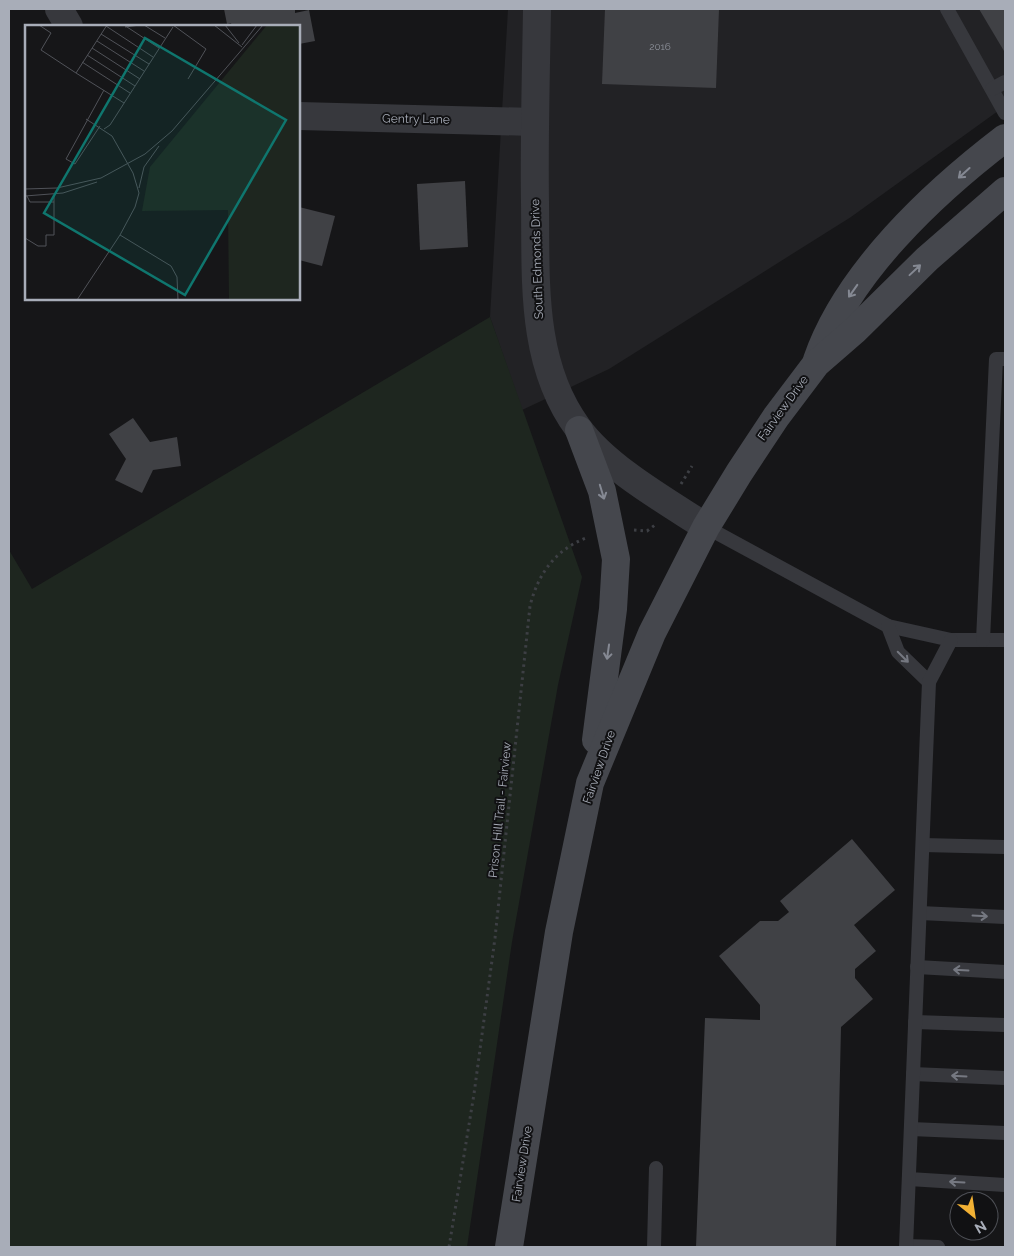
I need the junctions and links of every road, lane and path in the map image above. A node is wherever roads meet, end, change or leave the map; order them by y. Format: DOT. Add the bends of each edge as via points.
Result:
graph roads {
  1 [pos="59,9"];
  2 [pos="538,9"];
  3 [pos="947,9"];
  4 [pos="69,25"];
  5 [pos="1005,82"];
  6 [pos="992,89"];
  7 [pos="1005,113"];
  8 [pos="300,116"];
  9 [pos="534,122"];
  10 [pos="1005,138"];
  11 [pos="1005,191"];
  12 [pos="1005,359"];
  13 [pos="816,364"];
  14 [pos="579,430"];
  15 [pos="692,466"];
  16 [pos="669,504"];
  17 [pos="706,527"];
  18 [pos="612,531"];
  19 [pos="888,626"];
  20 [pos="951,640"];
  21 [pos="983,640"];
  22 [pos="1005,640"];
  23 [pos="929,682"];
  24 [pos="590,783"];
  25 [pos="923,845"];
  26 [pos="1005,847"];
  27 [pos="920,913"];
  28 [pos="1005,917"];
  29 [pos="917,967"];
  30 [pos="1005,972"];
  31 [pos="915,1022"];
  32 [pos="1005,1025"];
  33 [pos="913,1074"];
  34 [pos="1005,1078"];
  35 [pos="911,1129"];
  36 [pos="1005,1133"];
  37 [pos="656,1168"];
  38 [pos="909,1179"];
  39 [pos="1005,1185"];
  40 [pos="906,1246"];
  41 [pos="449,1247"];
  42 [pos="509,1247"];
  43 [pos="654,1247"];
  44 [pos="938,1247"];
  1 -- 4 [label="street"];
  2 -- 9 [label="street, South Edmonds Drive"];
  3 -- 6 [label="lane"];
  5 -- 6 [label="lane"];
  6 -- 7 [label="lane"];
  8 -- 9 [label="street, Gentry Lane"];
  9 -- 14 [label="street, South Edmonds Drive" via="536,289 540,330 552,378"];
  10 -- 13 [label="main road, Fairview Drive, one-way" via="917,217 867,271 840,310"];
  13 -- 11 [label="main road, Fairview Drive, one-way" via="926,259"];
  12 -- 21 [label="lane" via="996,359"];
  13 -- 17 [label="main road, Fairview Drive" via="752,451"];
  14 -- 16 [label="street, South Edmonds Drive" via="616,465"];
  14 -- 18 [label="main road, one-way" via="602,492"];
  15 -- 16 [label="path, Prison Hill Trail - Fairview"];
  16 -- 17 [label="street, South Edmonds Drive"];
  16 -- 18 [label="path, Prison Hill Trail - Fairview" via="656,525 647,531"];
  17 -- 19 [label="lane"];
  17 -- 24 [label="main road, Fairview Drive" via="649,641"];
  18 -- 24 [label="main road, one-way" via="616,559 614,609"];
  18 -- 41 [label="path, Prison Hill Trail - Fairview" via="583,539 557,555 539,578 530,606 495,938"];
  19 -- 20 [label="lane"];
  19 -- 23 [label="lane, one-way" via="898,652"];
  20 -- 21 [label="lane"];
  20 -- 23 [label="lane"];
  21 -- 22 [label="lane"];
  23 -- 25 [label="lane"];
  24 -- 42 [label="main road, Fairview Drive" via="559,932"];
  25 -- 26 [label="lane"];
  25 -- 27 [label="lane"];
  27 -- 28 [label="lane, one-way"];
  27 -- 29 [label="lane"];
  30 -- 29 [label="lane, one-way"];
  29 -- 31 [label="lane"];
  31 -- 32 [label="lane"];
  31 -- 33 [label="lane"];
  34 -- 33 [label="lane, one-way"];
  33 -- 35 [label="lane"];
  35 -- 36 [label="lane"];
  35 -- 38 [label="lane"];
  37 -- 43 [label="lane"];
  39 -- 38 [label="lane, one-way"];
  38 -- 40 [label="lane"];
  40 -- 44 [label="lane"];
}
